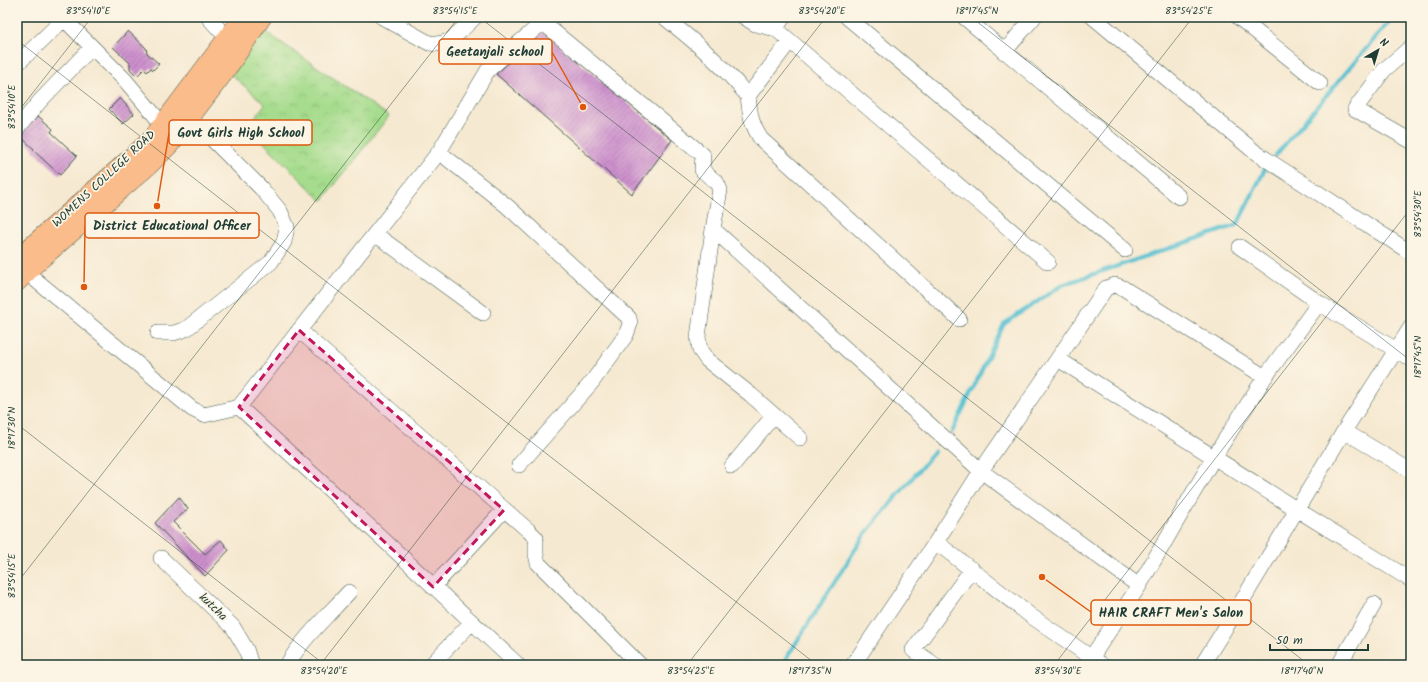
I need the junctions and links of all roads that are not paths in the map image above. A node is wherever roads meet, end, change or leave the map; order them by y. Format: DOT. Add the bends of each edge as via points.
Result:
graph roads {
  1 [pos="208,17"];
  2 [pos="243,17"];
  3 [pos="262,17"];
  4 [pos="382,17"];
  5 [pos="475,17"];
  6 [pos="664,17"];
  7 [pos="847,17"];
  8 [pos="964,17"];
  9 [pos="1034,17"];
  10 [pos="1093,17"];
  11 [pos="1238,17"];
  12 [pos="65,18"];
  13 [pos="544,19"];
  14 [pos="765,23"];
  15 [pos="227,38"];
  16 [pos="790,41"];
  17 [pos="92,47"];
  18 [pos="1411,48"];
  19 [pos="1004,52"];
  20 [pos="17,64"];
  21 [pos="1320,83"];
  22 [pos="747,95"];
  23 [pos="182,113"];
  24 [pos="162,124"];
  25 [pos="17,129"];
  26 [pos="1411,141"];
  27 [pos="439,152"];
  28 [pos="1179,197"];
  29 [pos="713,229"];
  30 [pos="374,234"];
  31 [pos="1240,247"];
  32 [pos="1125,250"];
  33 [pos="1411,253"];
  34 [pos="1048,262"];
  35 [pos="20,271"];
  36 [pos="1319,303"];
  37 [pos="483,313"];
  38 [pos="960,319"];
  39 [pos="1411,327"];
  40 [pos="299,330"];
  41 [pos="158,333"];
  42 [pos="1396,349"];
  43 [pos="1058,359"];
  44 [pos="1411,359"];
  45 [pos="1264,377"];
  46 [pos="239,407"];
  47 [pos="773,417"];
  48 [pos="1344,430"];
  49 [pos="800,438"];
  50 [pos="1214,457"];
  51 [pos="519,465"];
  52 [pos="732,466"];
  53 [pos="980,471"];
  54 [pos="1411,471"];
  55 [pos="1296,509"];
  56 [pos="504,510"];
  57 [pos="936,542"];
  58 [pos="161,558"];
  59 [pos="972,569"];
  60 [pos="1411,580"];
  61 [pos="1139,586"];
  62 [pos="433,587"];
  63 [pos="349,592"];
  64 [pos="1374,604"];
  65 [pos="472,622"];
  66 [pos="1096,662"];
  67 [pos="251,665"];
  68 [pos="287,665"];
  69 [pos="431,665"];
  70 [pos="518,665"];
  71 [pos="640,665"];
  72 [pos="853,665"];
  73 [pos="935,665"];
  74 [pos="1202,665"];
  75 [pos="1339,665"];
  1 -- 15 [label="street"];
  2 -- 15 [label="main road, WOMENS COLLEGE ROAD"];
  3 -- 23 [label="main road, WOMENS COLLEGE ROAD" via="226,70"];
  4 -- 5 [label="street" via="429,43 439,44 451,40"];
  6 -- 22 [label="street" via="710,54"];
  7 -- 32 [label="street"];
  8 -- 19 [label="street"];
  9 -- 19 [label="street"];
  10 -- 33 [label="street" via="1256,152"];
  11 -- 21 [label="street"];
  12 -- 17 [label="street"];
  12 -- 20 [label="street"];
  13 -- 27 [label="street" via="488,70"];
  13 -- 29 [label="street" via="703,156 702,170 717,182 720,190"];
  14 -- 16 [label="street"];
  15 -- 23 [label="main road, WOMENS COLLEGE ROAD"];
  16 -- 22 [label="street"];
  16 -- 34 [label="street"];
  17 -- 24 [label="street" via="125,80"];
  17 -- 25 [label="street"];
  18 -- 26 [label="street" via="1384,70 1355,109"];
  19 -- 28 [label="street"];
  22 -- 38 [label="street" via="750,119 761,139"];
  23 -- 24 [label="main road, WOMENS COLLEGE ROAD"];
  23 -- 35 [label="main road, WOMENS COLLEGE ROAD" via="170,144"];
  23 -- 41 [label="street" via="224,150 261,188 280,211 287,227 284,242 271,262 186,329 174,333"];
  24 -- 35 [label="main road, WOMENS COLLEGE ROAD" via="151,140"];
  27 -- 30 [label="street"];
  27 -- 51 [label="street" via="507,206 629,318 630,324 626,335 592,382"];
  29 -- 47 [label="street" via="698,336 700,350 707,360"];
  29 -- 53 [label="street"];
  30 -- 37 [label="street"];
  30 -- 40 [label="street"];
  31 -- 36 [label="street"];
  35 -- 46 [label="street" via="192,409 204,415"];
  36 -- 42 [label="street"];
  36 -- 45 [label="street"];
  39 -- 42 [label="street"];
  40 -- 46 [label="street"];
  40 -- 56 [label="street"];
  42 -- 44 [label="street"];
  42 -- 48 [label="street"];
  43 -- 45 [label="street" via="1106,288 1115,285"];
  43 -- 50 [label="street"];
  43 -- 53 [label="street"];
  45 -- 50 [label="street"];
  46 -- 62 [label="street"];
  47 -- 49 [label="street"];
  47 -- 52 [label="street"];
  48 -- 54 [label="street"];
  48 -- 55 [label="street"];
  50 -- 55 [label="street"];
  50 -- 61 [label="street"];
  53 -- 57 [label="street"];
  53 -- 61 [label="street"];
  55 -- 60 [label="street"];
  55 -- 74 [label="street"];
  56 -- 62 [label="street"];
  56 -- 71 [label="street" via="536,538 538,563"];
  57 -- 59 [label="street"];
  57 -- 72 [label="street"];
  58 -- 67 [label="street, kutcha" via="233,627 246,649"];
  59 -- 66 [label="street" via="1031,616"];
  59 -- 73 [label="street" via="913,650"];
  61 -- 66 [label="street"];
  62 -- 65 [label="street"];
  63 -- 68 [label="street" via="308,636"];
  64 -- 75 [label="street"];
  65 -- 69 [label="street"];
  65 -- 70 [label="street"];
}
